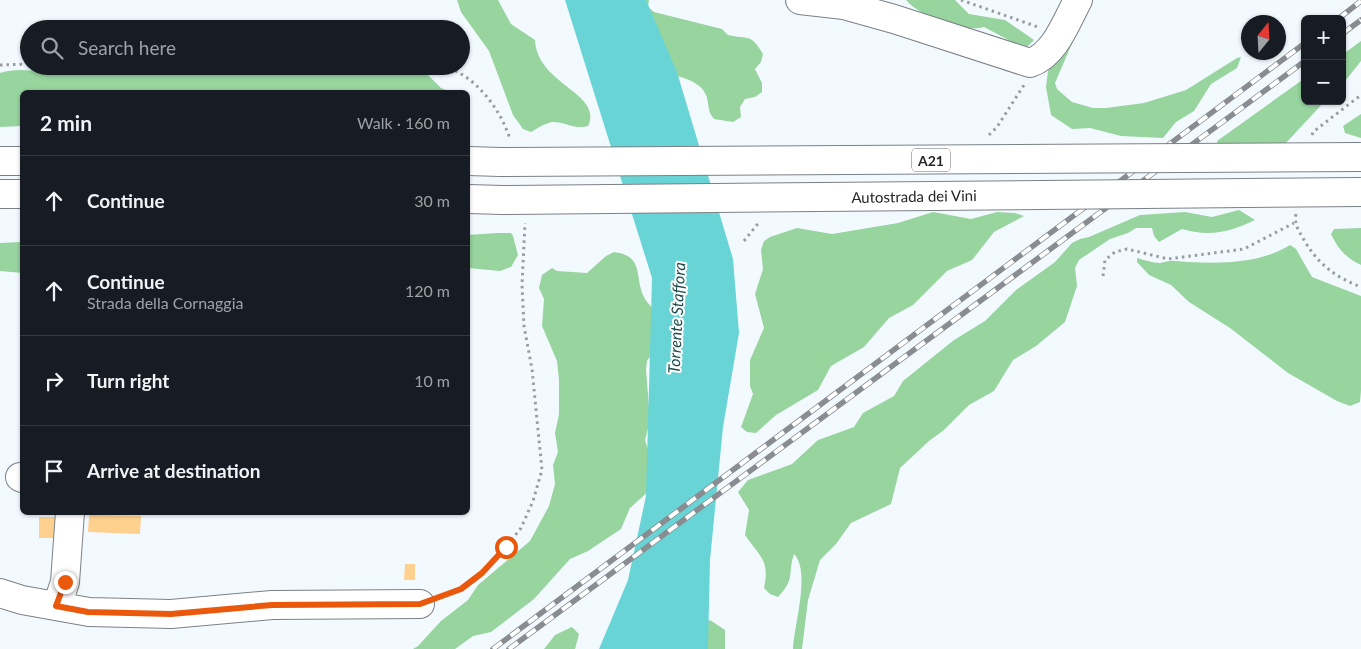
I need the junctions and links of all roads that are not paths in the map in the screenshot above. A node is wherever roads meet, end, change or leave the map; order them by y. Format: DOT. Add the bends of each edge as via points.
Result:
graph roads {
  1 [pos="800,0"];
  2 [pos="1078,0"];
  3 [pos="1361,158"];
  4 [pos="470,160"];
  5 [pos="0,161"];
  6 [pos="20,161"];
  7 [pos="1361,192"];
  8 [pos="0,194"];
  9 [pos="20,194"];
  10 [pos="470,199"];
  11 [pos="70,515"];
  12 [pos="0,593"];
  13 [pos="420,604"];
  14 [pos="56,606"];
  1 -- 2 [label="main road" via="844,5 1030,63 1040,60"];
  3 -- 4 [label="main road, A21, bridge" via="506,151"];
  5 -- 6 [label="main road"];
  7 -- 10 [label="main road, Autostrada dei Vini, bridge"];
  8 -- 9 [label="main road"];
  11 -- 14 [label="main road" via="65,582"];
  12 -- 14 [label="main road"];
  13 -- 14 [label="main road" via="272,605 171,614 88,612"];
}
